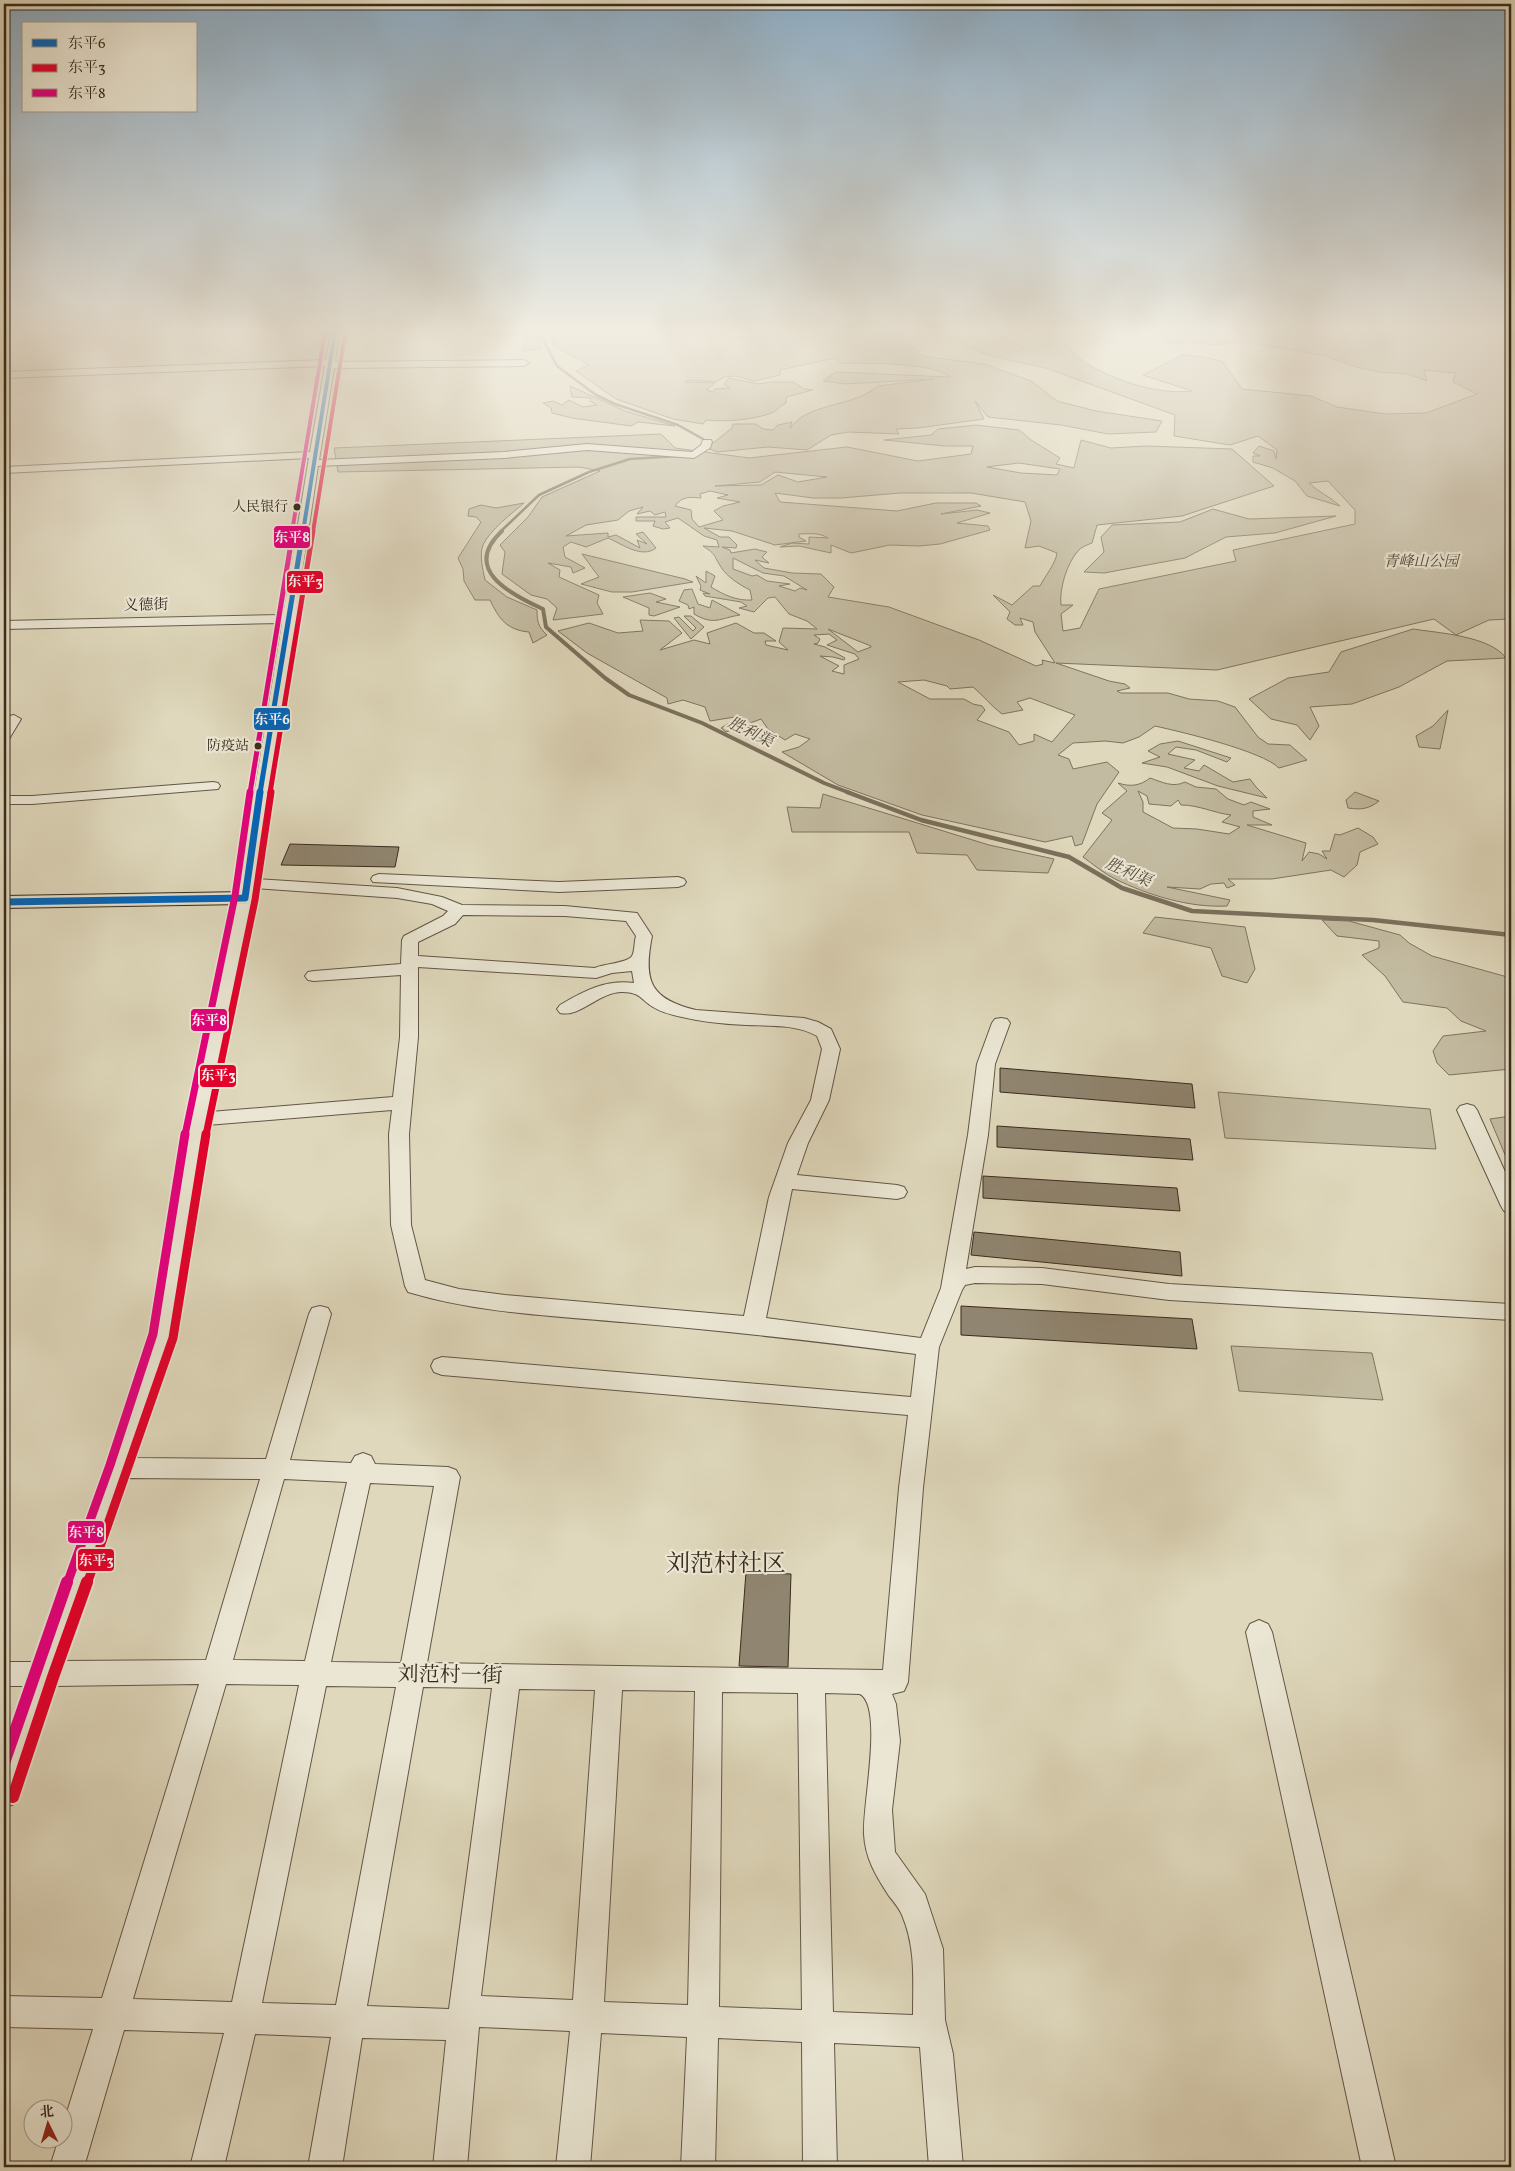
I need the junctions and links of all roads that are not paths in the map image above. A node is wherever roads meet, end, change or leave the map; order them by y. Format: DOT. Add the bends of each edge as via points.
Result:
graph roads {
  1 [pos="319,433"];
  2 [pos="708,442"];
  3 [pos="315,459"];
  4 [pos="4,470"];
  5 [pos="289,619"];
  6 [pos="4,625"];
  7 [pos="14,719"];
  8 [pos="4,736"];
  9 [pos="213,786"];
  10 [pos="4,800"];
  11 [pos="678,882"];
  12 [pos="247,885"];
  13 [pos="4,902"];
  14 [pos="459,910"];
  15 [pos="640,958"];
  16 [pos="410,965"];
  17 [pos="314,976"];
  18 [pos="647,992"];
  19 [pos="566,1009"];
  20 [pos="1001,1023"];
  21 [pos="402,1102"];
  22 [pos="1467,1110"];
  23 [pos="198,1119"];
  24 [pos="784,1181"];
  25 [pos="898,1192"];
  26 [pos="1511,1206"];
  27 [pos="952,1288"];
  28 [pos="1511,1312"];
  29 [pos="320,1314"];
  30 [pos="753,1326"];
  31 [pos="928,1347"];
  32 [pos="442,1366"];
  33 [pos="921,1408"];
  34 [pos="119,1468"];
  35 [pos="275,1469"];
  36 [pos="362,1469"];
  37 [pos="1259,1632"];
  38 [pos="216,1672"];
  39 [pos="4,1674"];
  40 [pos="44,1674"];
  41 [pos="315,1674"];
  42 [pos="412,1675"];
  43 [pos="507,1677"];
  44 [pos="608,1678"];
  45 [pos="709,1679"];
  46 [pos="811,1681"];
  47 [pos="864,1682"];
  48 [pos="4,1794"];
  49 [pos="4,2011"];
  50 [pos="112,2014"];
  51 [pos="244,2017"];
  52 [pos="587,2017"];
  53 [pos="463,2018"];
  54 [pos="349,2021"];
  55 [pos="703,2022"];
  56 [pos="818,2027"];
  57 [pos="932,2032"];
  58 [pos="67,2167"];
  59 [pos="207,2167"];
  60 [pos="325,2167"];
  61 [pos="450,2167"];
  62 [pos="573,2167"];
  63 [pos="698,2167"];
  64 [pos="820,2167"];
  65 [pos="946,2167"];
  66 [pos="1379,2167"];
  1 -- 3 [label="street"];
  2 -- 3 [label="street" via="694,455 587,447 504,454"];
  3 -- 4 [label="street"];
  3 -- 5 [label="street"];
  5 -- 6 [label="street, 义德街"];
  5 -- 12 [label="street"];
  7 -- 8 [label="street"];
  9 -- 10 [label="street"];
  11 -- 12 [label="street" via="559,887 284,873"];
  12 -- 13 [label="main road"];
  12 -- 14 [label="street" via="397,893 436,900"];
  12 -- 23 [label="street"];
  14 -- 15 [label="street" via="566,911 631,916 644,936"];
  14 -- 16 [label="street" via="449,920 410,940"];
  15 -- 16 [label="street" via="631,966 596,973"];
  15 -- 18 [label="street"];
  16 -- 17 [label="street"];
  16 -- 21 [label="street" via="409,1037"];
  18 -- 19 [label="street" via="630,986 607,987"];
  18 -- 24 [label="street" via="654,1000 686,1014 803,1024 825,1033 831,1049 820,1100 798,1143"];
  20 -- 27 [label="street" via="986,1064 978,1135"];
  21 -- 23 [label="street"];
  21 -- 30 [label="street" via="399,1134 401,1225 416,1286 459,1297 506,1303"];
  22 -- 26 [label="street"];
  23 -- 34 [label="street" via="163,1336"];
  24 -- 25 [label="street"];
  24 -- 30 [label="street"];
  27 -- 28 [label="street" via="958,1280 975,1275 1042,1276 1169,1292"];
  27 -- 31 [label="street"];
  29 -- 35 [label="street"];
  30 -- 31 [label="street"];
  31 -- 33 [label="street"];
  32 -- 33 [label="street"];
  33 -- 47 [label="street, 刘范村一街" via="895,1682"];
  34 -- 35 [label="street"];
  34 -- 40 [label="street"];
  35 -- 36 [label="street"];
  35 -- 38 [label="street"];
  36 -- 41 [label="street"];
  36 -- 42 [label="street" via="448,1477"];
  37 -- 66 [label="street"];
  38 -- 40 [label="street, 刘范村一街"];
  38 -- 41 [label="street, 刘范村一街"];
  38 -- 50 [label="street"];
  39 -- 40 [label="street, 刘范村一街"];
  40 -- 48 [label="street"];
  41 -- 42 [label="street, 刘范村一街"];
  41 -- 51 [label="street"];
  42 -- 43 [label="street, 刘范村一街"];
  42 -- 54 [label="street"];
  43 -- 44 [label="street, 刘范村一街"];
  43 -- 53 [label="street"];
  44 -- 45 [label="street, 刘范村一街"];
  44 -- 52 [label="street"];
  45 -- 46 [label="street, 刘范村一街"];
  45 -- 55 [label="street"];
  46 -- 47 [label="street, 刘范村一街"];
  46 -- 56 [label="street"];
  47 -- 57 [label="street" via="873,1687 882,1704 885,1726 878,1843 889,1870 914,1905 928,1949"];
  49 -- 50 [label="street"];
  50 -- 51 [label="street"];
  50 -- 58 [label="street"];
  51 -- 54 [label="street"];
  51 -- 59 [label="street"];
  52 -- 53 [label="street"];
  52 -- 55 [label="street"];
  52 -- 62 [label="street"];
  53 -- 54 [label="street"];
  53 -- 61 [label="street"];
  54 -- 60 [label="street"];
  55 -- 56 [label="street"];
  55 -- 63 [label="street"];
  56 -- 57 [label="street"];
  56 -- 64 [label="street"];
  57 -- 65 [label="street" via="937,2054"];
}
